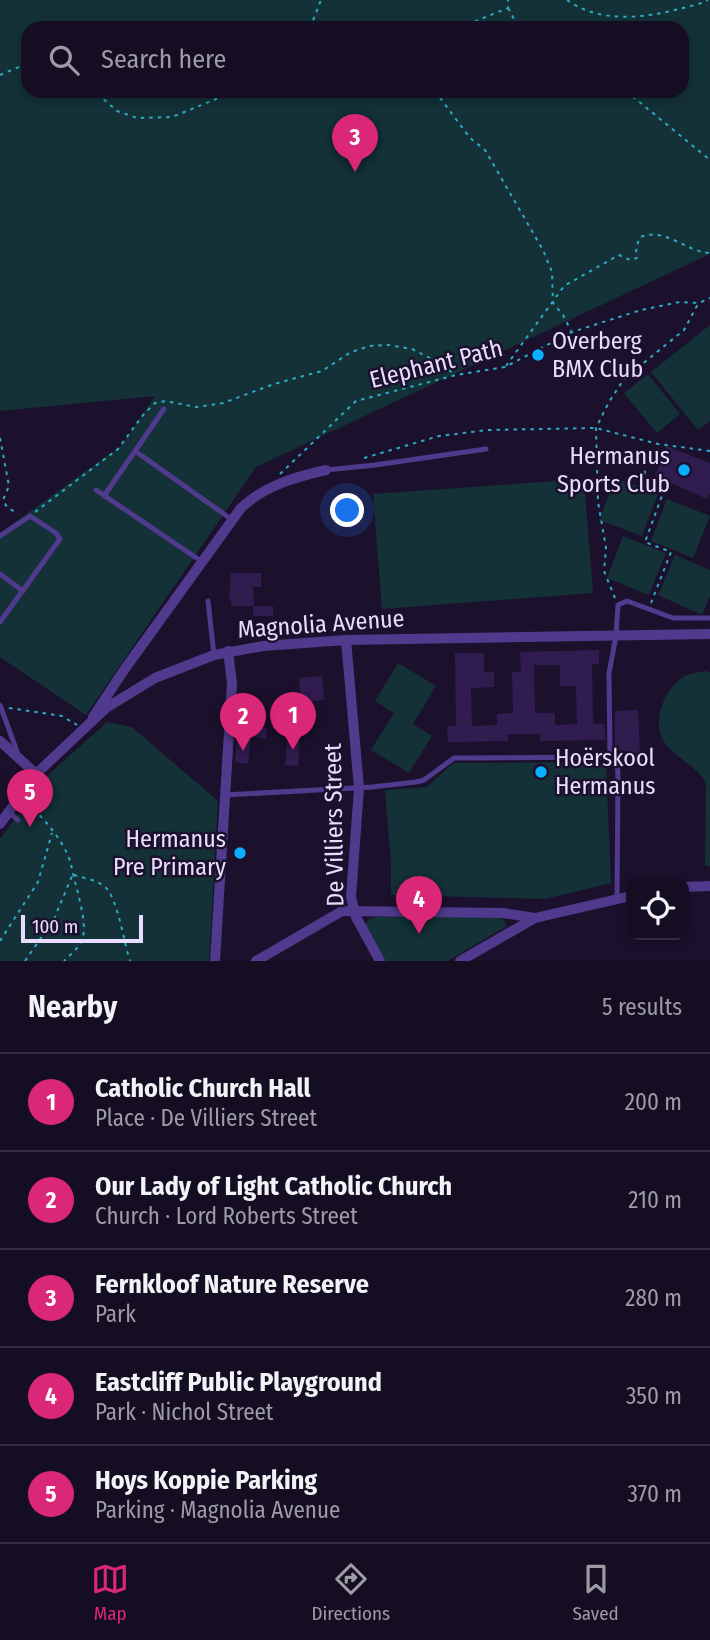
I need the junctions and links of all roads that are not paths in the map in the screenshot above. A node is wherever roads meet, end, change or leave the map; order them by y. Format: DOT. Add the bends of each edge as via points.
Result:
graph roads {
  1 [pos="164,409"];
  2 [pos="486,450"];
  3 [pos="135,452"];
  4 [pos="326,470"];
  5 [pos="96,490"];
  6 [pos="104,496"];
  7 [pos="232,519"];
  8 [pos="0,536"];
  9 [pos="201,561"];
  10 [pos="0,574"];
  11 [pos="23,591"];
  12 [pos="208,601"];
  13 [pos="710,618"];
  14 [pos="0,622"];
  15 [pos="710,634"];
  16 [pos="616,636"];
  17 [pos="346,640"];
  18 [pos="228,652"];
  19 [pos="214,655"];
  20 [pos="124,670"];
  21 [pos="138,687"];
  22 [pos="0,706"];
  23 [pos="92,720"];
  24 [pos="0,741"];
  25 [pos="610,757"];
  26 [pos="20,760"];
  27 [pos="36,774"];
  28 [pos="359,788"];
  29 [pos="224,795"];
  30 [pos="6,818"];
  31 [pos="710,886"];
  32 [pos="689,887"];
  33 [pos="626,897"];
  34 [pos="617,899"];
  35 [pos="354,911"];
  36 [pos="535,918"];
  37 [pos="215,961"];
  38 [pos="256,961"];
  39 [pos="380,961"];
  40 [pos="460,961"];
  1 -- 3 [label="lane"];
  2 -- 4 [label="lane"];
  3 -- 6 [label="lane"];
  3 -- 7 [label="lane"];
  4 -- 7 [label="street" via="264,490"];
  5 -- 6 [label="lane"];
  6 -- 9 [label="lane"];
  7 -- 9 [label="street"];
  8 -- 11 [label="lane" via="28,516 60,539"];
  9 -- 20 [label="street"];
  10 -- 11 [label="lane"];
  11 -- 14 [label="lane"];
  12 -- 19 [label="lane"];
  13 -- 16 [label="lane" via="673,618 627,601 618,605"];
  15 -- 16 [label="street, Magnolia Avenue"];
  16 -- 17 [label="street, Magnolia Avenue"];
  16 -- 25 [label="lane" via="610,673"];
  17 -- 18 [label="street, Magnolia Avenue"];
  17 -- 28 [label="street, De Villiers Street"];
  18 -- 19 [label="street, Magnolia Avenue"];
  18 -- 29 [label="street" via="232,683"];
  19 -- 21 [label="street, Magnolia Avenue"];
  20 -- 21 [label="street"];
  20 -- 23 [label="street"];
  21 -- 23 [label="street, Magnolia Avenue"];
  22 -- 26 [label="lane"];
  23 -- 27 [label="street, Magnolia Avenue"];
  24 -- 26 [label="street"];
  25 -- 28 [label="lane" via="454,758 425,780"];
  25 -- 34 [label="lane" via="618,774"];
  26 -- 27 [label="street"];
  27 -- 30 [label="street, Magnolia Avenue"];
  28 -- 29 [label="lane"];
  28 -- 35 [label="street, De Villiers Street" via="351,897"];
  29 -- 37 [label="street"];
  31 -- 32 [label="street"];
  33 -- 34 [label="street"];
  34 -- 36 [label="street"];
  35 -- 36 [label="street" via="503,913"];
  35 -- 38 [label="street" via="342,911"];
  35 -- 39 [label="street, De Villiers Street"];
  36 -- 40 [label="street"];
}
